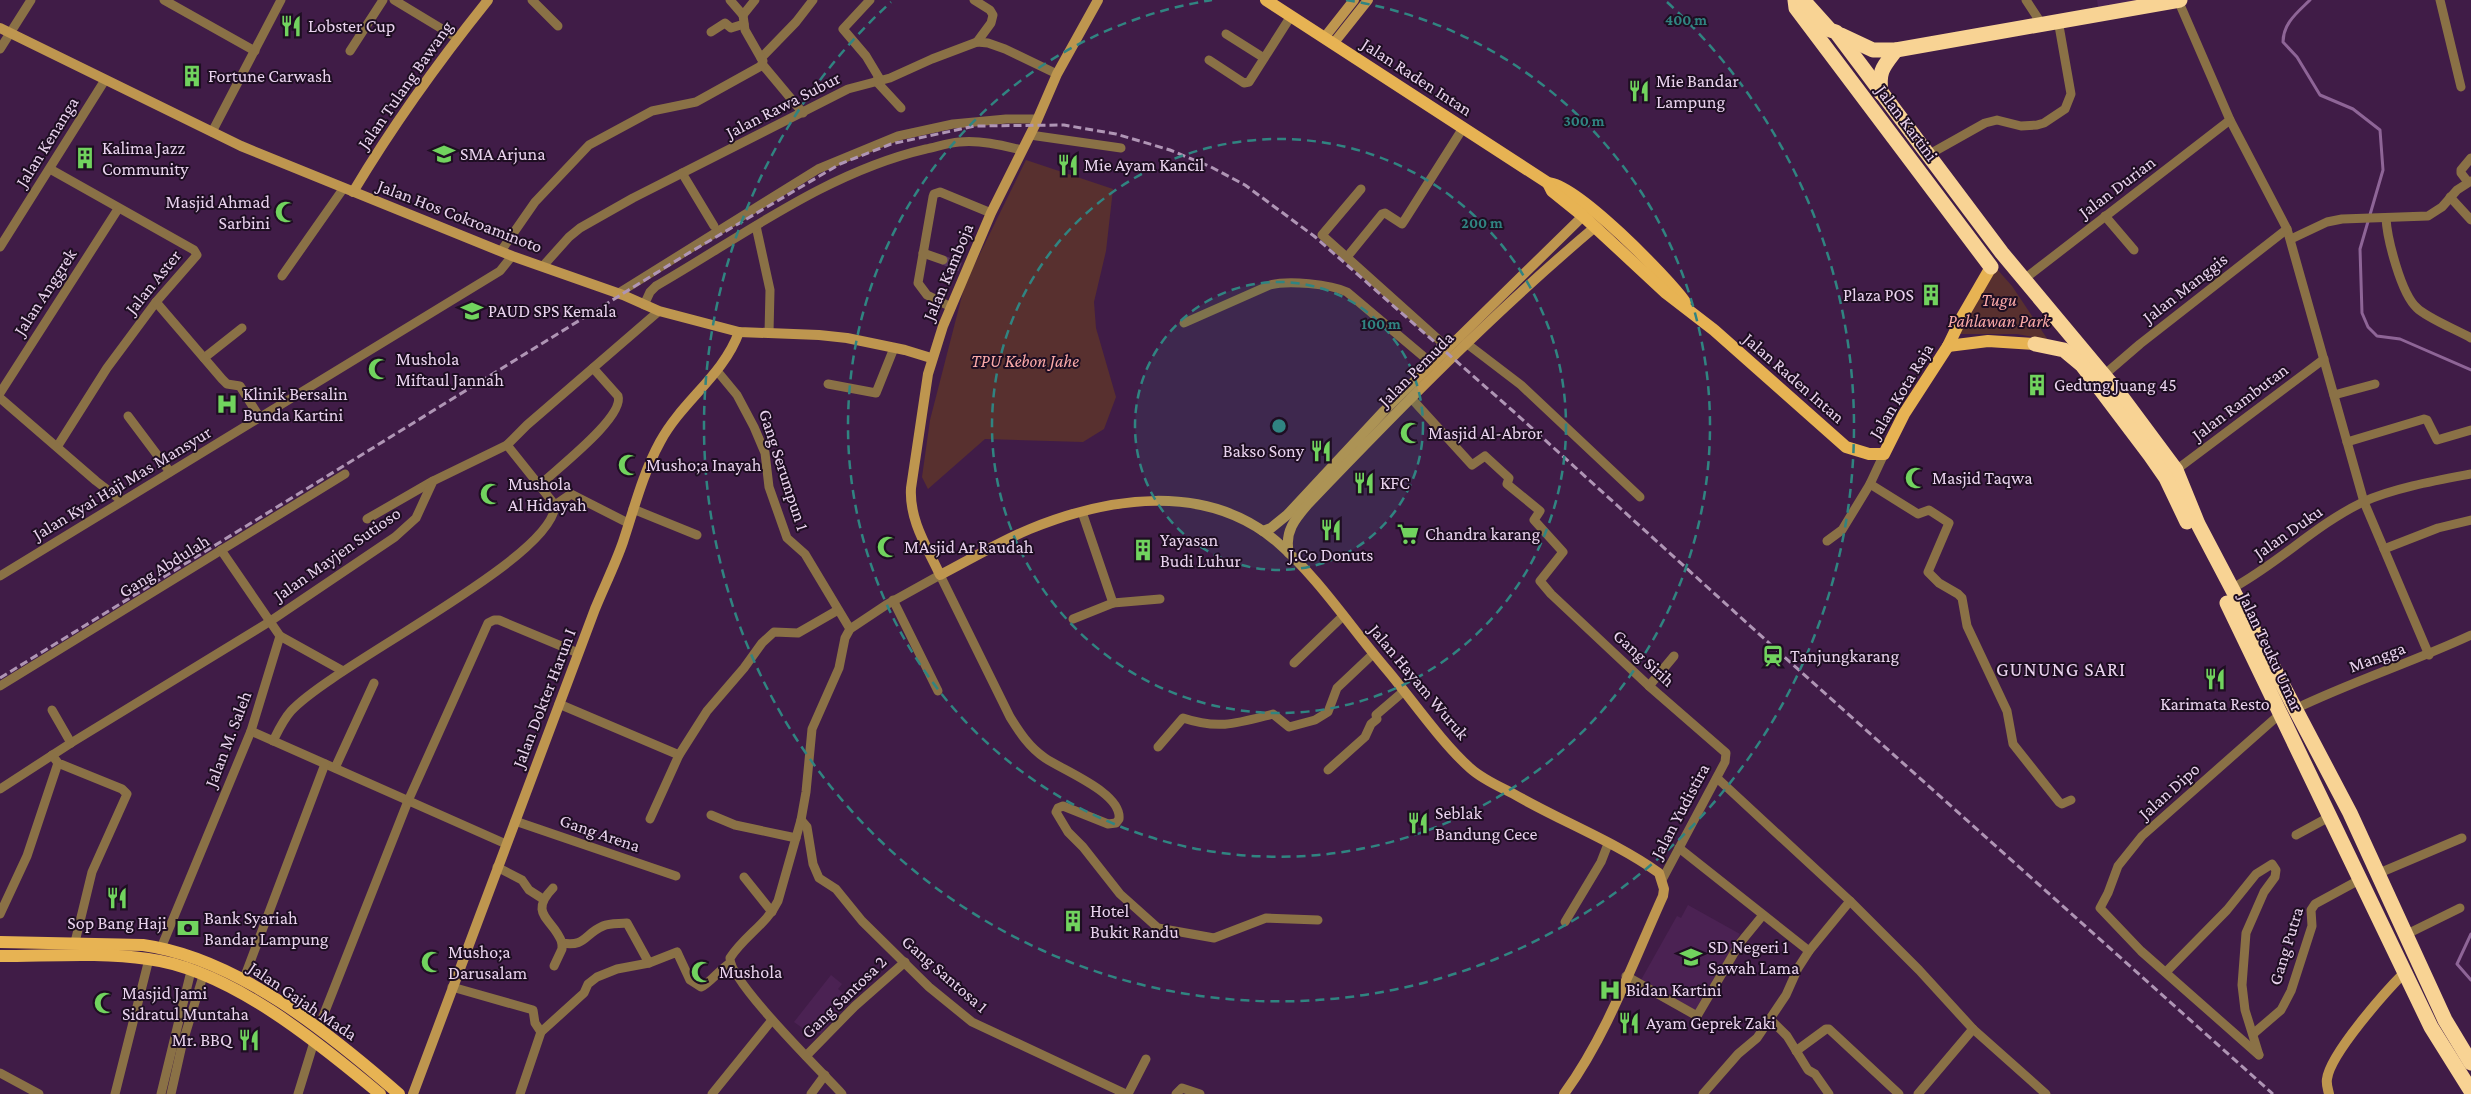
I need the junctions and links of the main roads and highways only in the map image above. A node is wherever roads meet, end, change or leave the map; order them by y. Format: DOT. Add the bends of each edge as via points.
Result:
graph roads {
  1 [pos="1266,0"];
  2 [pos="1795,0"];
  3 [pos="1803,0"];
  4 [pos="2179,0"];
  5 [pos="1836,32"];
  6 [pos="1896,50"];
  7 [pos="1881,93"];
  8 [pos="1548,183"];
  9 [pos="2006,258"];
  10 [pos="1991,267"];
  11 [pos="2023,280"];
  12 [pos="1690,310"];
  13 [pos="2035,344"];
  14 [pos="1948,346"];
  15 [pos="1884,454"];
  16 [pos="0,942"];
  17 [pos="0,956"];
  18 [pos="285,1014"];
  19 [pos="2471,1063"];
  20 [pos="2471,1091"];
  21 [pos="380,1094"];
  22 [pos="399,1094"];
  1 -- 8 [label="main road, Jalan Raden Intan"];
  2 -- 10 [label="highway, Jalan Kartini" via="1796,8"];
  3 -- 5 [label="highway, Jalan Kartini" via="1830,30"];
  4 -- 6 [label="highway"];
  5 -- 6 [label="highway" via="1872,50"];
  5 -- 7 [label="highway, Jalan Kartini"];
  6 -- 7 [label="highway" via="1881,71"];
  7 -- 9 [label="highway, Jalan Kartini"];
  8 -- 12 [label="main road, Jalan Raden Intan" via="1552,191 1666,293"];
  8 -- 12 [label="main road, Jalan Raden Intan" via="1565,189 1606,222 1672,284"];
  9 -- 10 [label="highway"];
  9 -- 11 [label="highway, Jalan Kartini"];
  10 -- 14 [label="main road, Jalan Kota Raja"];
  11 -- 19 [label="highway, Jalan Teuku Umar" via="2104,375 2176,470 2198,524 2345,802 2445,1020"];
  12 -- 15 [label="main road, Jalan Raden Intan" via="1846,448"];
  13 -- 14 [label="main road, Jalan Teuku Umar" via="1988,341"];
  13 -- 20 [label="highway, Jalan Teuku Umar" via="2064,350 2082,365 2166,478 2431,1027"];
  14 -- 15 [label="main road, Jalan Kota Raja" via="1904,414"];
  16 -- 18 [label="main road, Jalan Gajah Mada" via="75,942 161,948 215,967 243,981"];
  17 -- 18 [label="main road, Jalan Gajah Mada" via="149,959 191,971"];
  18 -- 21 [label="main road, Jalan Gajah Mada" via="314,1042"];
  18 -- 22 [label="main road, Jalan Gajah Mada" via="318,1029"];
}
